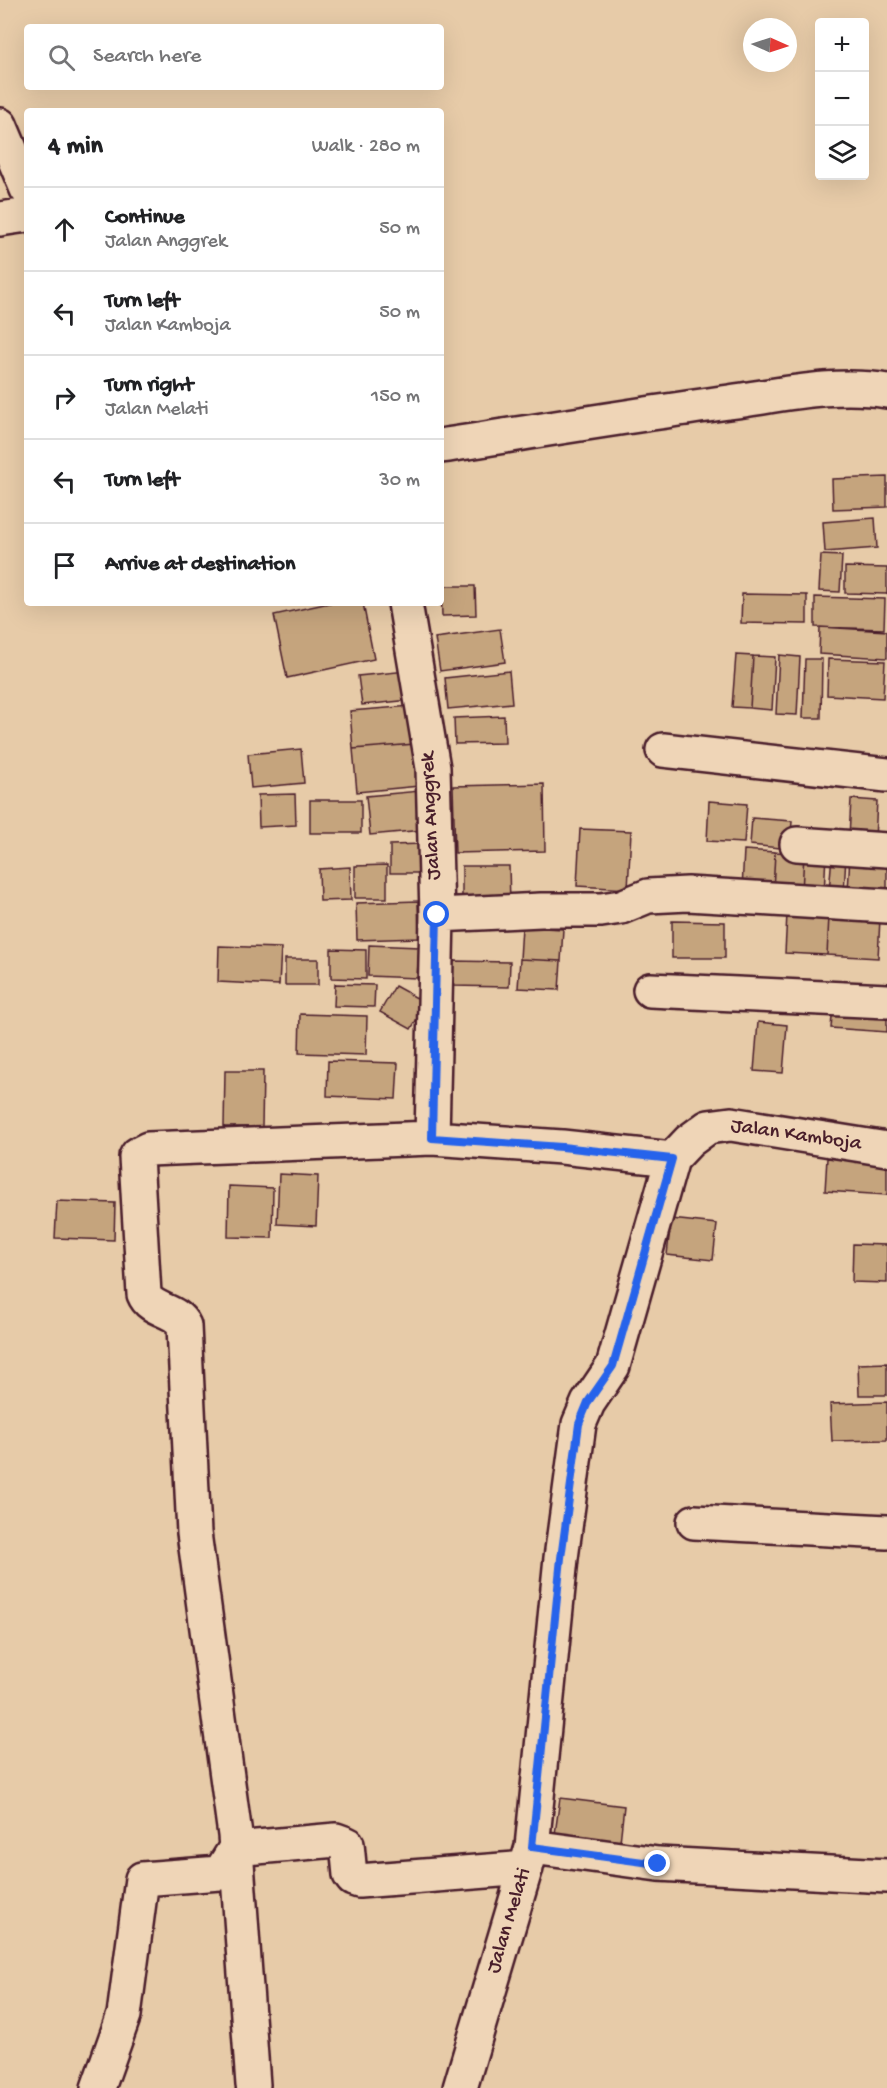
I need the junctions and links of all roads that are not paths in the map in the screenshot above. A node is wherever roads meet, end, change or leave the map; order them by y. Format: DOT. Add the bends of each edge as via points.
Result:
graph roads {
  1 [pos="0,125"];
  2 [pos="24,182"];
  3 [pos="24,215"];
  4 [pos="0,219"];
  5 [pos="887,391"];
  6 [pos="444,446"];
  7 [pos="406,606"];
  8 [pos="663,750"];
  9 [pos="887,775"];
  10 [pos="797,844"];
  11 [pos="887,850"];
  12 [pos="887,906"];
  13 [pos="437,915"];
  14 [pos="650,990"];
  15 [pos="887,1001"];
  16 [pos="432,1138"];
  17 [pos="887,1149"];
  18 [pos="672,1159"];
  19 [pos="694,1522"];
  20 [pos="887,1532"];
  21 [pos="236,1849"];
  22 [pos="529,1858"];
  23 [pos="887,1876"];
  24 [pos="253,2085"];
  25 [pos="98,2088"];
  26 [pos="460,2088"];
  1 -- 2 [label="street"];
  3 -- 4 [label="street"];
  5 -- 6 [label="street" via="835,387"];
  7 -- 13 [label="street, Jalan Anggrek" via="433,768"];
  8 -- 9 [label="street"];
  10 -- 11 [label="street"];
  12 -- 13 [label="street" via="688,894 648,896 601,910"];
  13 -- 16 [label="street, Jalan Anggrek"];
  14 -- 15 [label="street"];
  16 -- 18 [label="street"];
  16 -- 21 [label="street" via="148,1149 136,1157 144,1294 149,1303 176,1316 184,1326 194,1533"];
  17 -- 18 [label="street, Jalan Kamboja" via="731,1124 708,1127"];
  18 -- 22 [label="street, Jalan Melati" via="613,1366 588,1402 579,1424"];
  19 -- 20 [label="street"];
  21 -- 22 [label="street" via="342,1841 347,1844 350,1875 359,1881"];
  21 -- 24 [label="street"];
  21 -- 25 [label="street" via="220,1873 142,1879 124,2015"];
  22 -- 23 [label="street"];
  22 -- 26 [label="street, Jalan Melati"];
}
